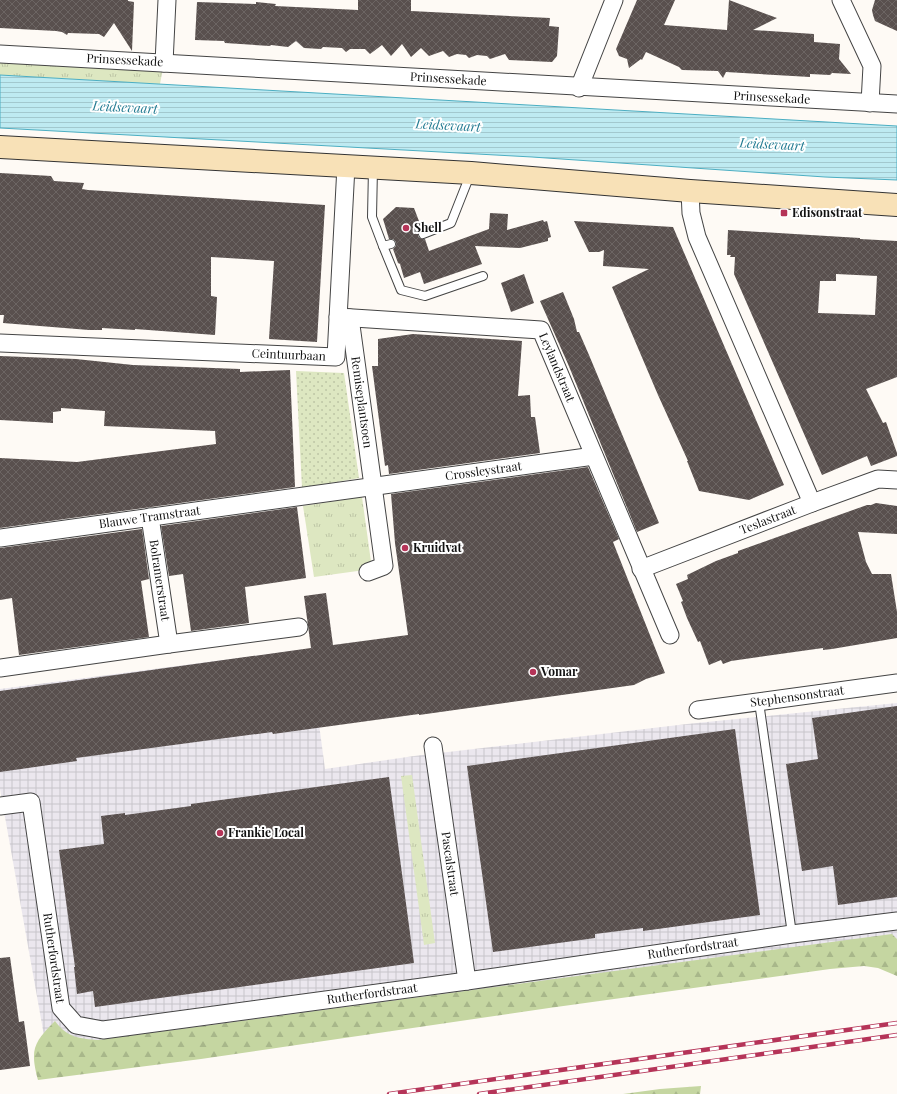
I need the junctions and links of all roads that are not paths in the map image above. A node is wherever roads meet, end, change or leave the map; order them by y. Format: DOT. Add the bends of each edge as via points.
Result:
graph roads {
  1 [pos="167,0"];
  2 [pos="614,0"];
  3 [pos="841,0"];
  4 [pos="0,54"];
  5 [pos="164,63"];
  6 [pos="579,88"];
  7 [pos="870,103"];
  8 [pos="897,104"];
  9 [pos="0,147"];
  10 [pos="346,166"];
  11 [pos="373,168"];
  12 [pos="471,173"];
  13 [pos="690,191"];
  14 [pos="897,205"];
  15 [pos="423,234"];
  16 [pos="483,276"];
  17 [pos="344,318"];
  18 [pos="0,343"];
  19 [pos="594,456"];
  20 [pos="897,480"];
  21 [pos="374,486"];
  22 [pos="812,503"];
  23 [pos="150,517"];
  24 [pos="0,538"];
  25 [pos="642,569"];
  26 [pos="368,572"];
  27 [pos="299,627"];
  28 [pos="670,635"];
  29 [pos="169,644"];
  30 [pos="1,664"];
  31 [pos="897,683"];
  32 [pos="758,702"];
  33 [pos="698,710"];
  34 [pos="433,746"];
  35 [pos="0,806"];
  36 [pos="897,921"];
  37 [pos="792,934"];
  38 [pos="467,981"];
  1 -- 5 [label="street"];
  2 -- 6 [label="street"];
  3 -- 7 [label="street" via="872,66"];
  4 -- 5 [label="street, Prinsessekade"];
  5 -- 6 [label="street, Prinsessekade"];
  6 -- 7 [label="street, Prinsessekade"];
  7 -- 8 [label="street, Prinsessekade"];
  9 -- 10 [label="main road"];
  10 -- 11 [label="main road"];
  10 -- 17 [label="street, Ceintuurbaan"];
  11 -- 12 [label="main road"];
  11 -- 16 [label="lane" via="372,217 387,245 401,290 425,296"];
  12 -- 13 [label="main road"];
  12 -- 15 [label="lane" via="451,223"];
  13 -- 14 [label="main road"];
  13 -- 22 [label="street" via="696,236"];
  17 -- 18 [label="street, Ceintuurbaan" via="336,357"];
  17 -- 19 [label="street, Leylandstraat" via="541,330"];
  17 -- 21 [label="street, Remiseplantsoen"];
  19 -- 21 [label="street, Crossleystraat"];
  19 -- 25 [label="street, Leylandstraat"];
  20 -- 22 [label="street, Teslastraat" via="878,479"];
  21 -- 23 [label="street, Blauwe Tramstraat"];
  21 -- 26 [label="street, Remiseplantsoen" via="384,566"];
  22 -- 25 [label="street, Teslastraat"];
  23 -- 24 [label="street, Blauwe Tramstraat"];
  23 -- 29 [label="street, Bolramerstraat"];
  25 -- 28 [label="street, Leylandstraat"];
  27 -- 29 [label="street"];
  29 -- 30 [label="street"];
  31 -- 32 [label="street, Stephensonstraat"];
  32 -- 33 [label="street, Stephensonstraat"];
  32 -- 37 [label="lane"];
  34 -- 38 [label="street, Pascalstraat"];
  35 -- 38 [label="street, Rutherfordstraat" via="32,802 61,1008 76,1025 103,1030"];
  36 -- 37 [label="street, Rutherfordstraat"];
  37 -- 38 [label="street, Rutherfordstraat"];
}
